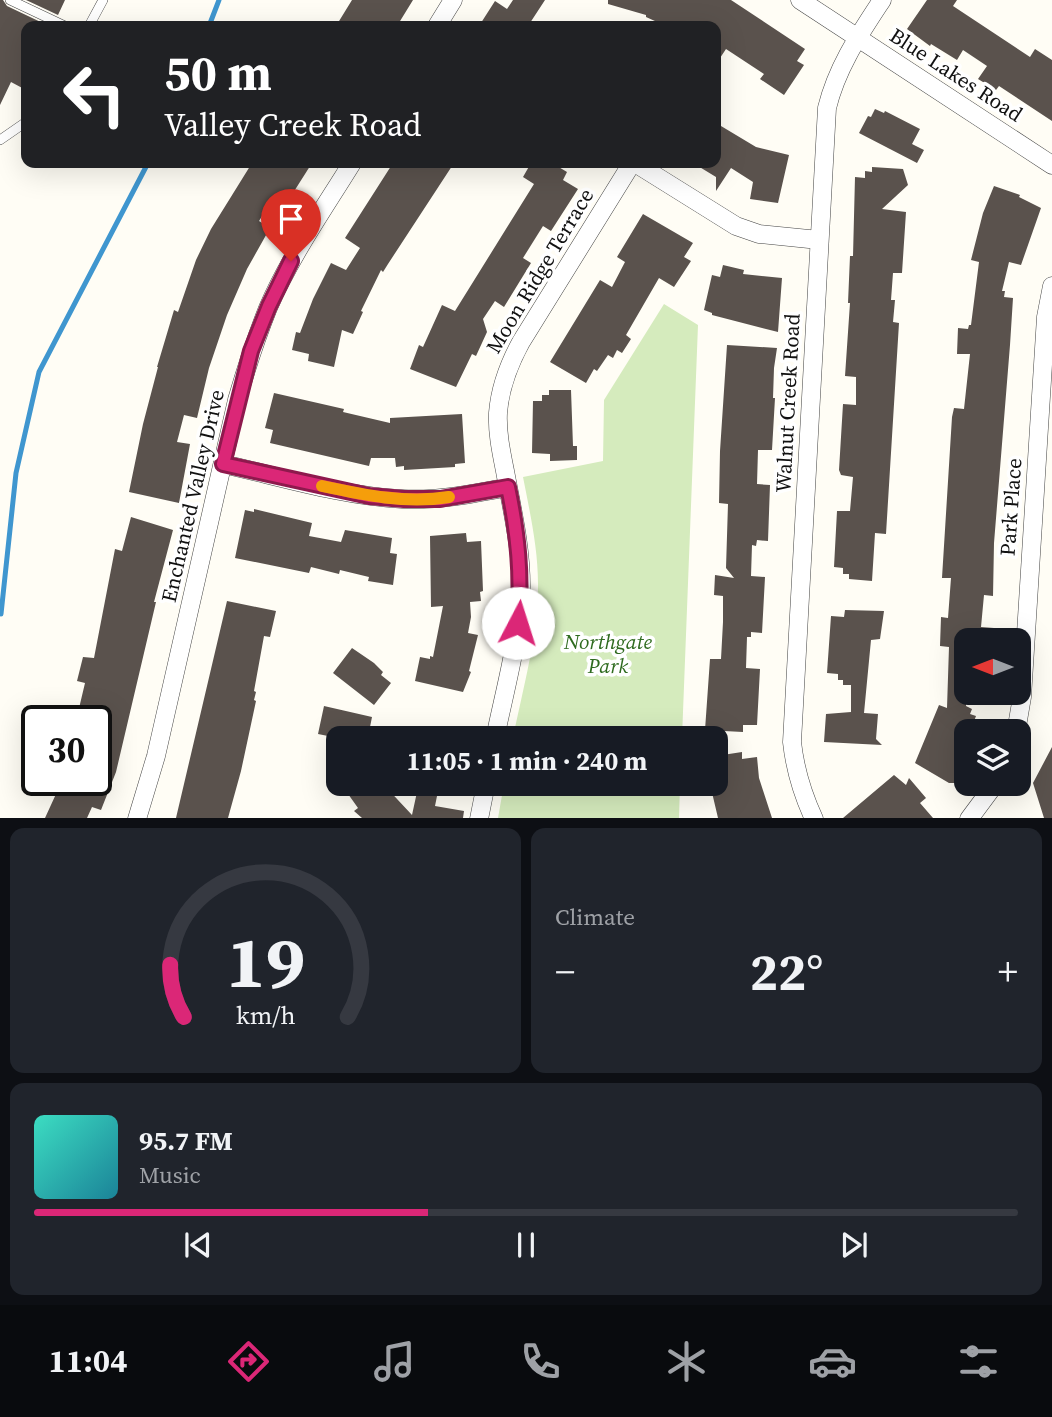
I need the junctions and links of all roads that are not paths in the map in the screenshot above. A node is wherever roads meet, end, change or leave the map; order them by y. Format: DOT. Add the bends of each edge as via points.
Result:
graph roads {
  1 [pos="10,0"];
  2 [pos="103,0"];
  3 [pos="453,0"];
  4 [pos="800,0"];
  5 [pos="882,0"];
  6 [pos="54,21"];
  7 [pos="92,21"];
  8 [pos="440,21"];
  9 [pos="857,38"];
  10 [pos="21,125"];
  11 [pos="0,140"];
  12 [pos="1052,165"];
  13 [pos="349,168"];
  14 [pos="630,168"];
  15 [pos="641,168"];
  16 [pos="819,240"];
  17 [pos="1052,286"];
  18 [pos="223,464"];
  19 [pos="508,487"];
  20 [pos="1018,719"];
  21 [pos="497,726"];
  22 [pos="483,796"];
  23 [pos="986,796"];
  24 [pos="137,818"];
  25 [pos="479,818"];
  26 [pos="814,818"];
  27 [pos="969,818"];
  1 -- 6 [label="lane"];
  2 -- 7 [label="lane"];
  3 -- 8 [label="street"];
  4 -- 9 [label="street, Blue Lakes Road"];
  5 -- 9 [label="street, Walnut Creek Road"];
  9 -- 12 [label="street, Blue Lakes Road"];
  9 -- 16 [label="street, Walnut Creek Road" via="833,84 827,108"];
  10 -- 11 [label="lane"];
  13 -- 18 [label="street, Enchanted Valley Drive" via="291,261 269,306 251,351"];
  14 -- 19 [label="street, Moon Ridge Terrace" via="511,360 498,413"];
  15 -- 16 [label="street, Moon Ridge Terrace" via="736,226 759,234"];
  16 -- 26 [label="street, Walnut Creek Road" via="792,742 804,798"];
  17 -- 20 [label="street, Park Place" via="1046,317"];
  18 -- 19 [label="street" via="369,496 404,499 440,499"];
  18 -- 24 [label="street, Enchanted Valley Drive" via="156,756"];
  19 -- 21 [label="street, Moon Ridge Terrace" via="521,587"];
  22 -- 25 [label="street"];
  23 -- 27 [label="street"];
}
